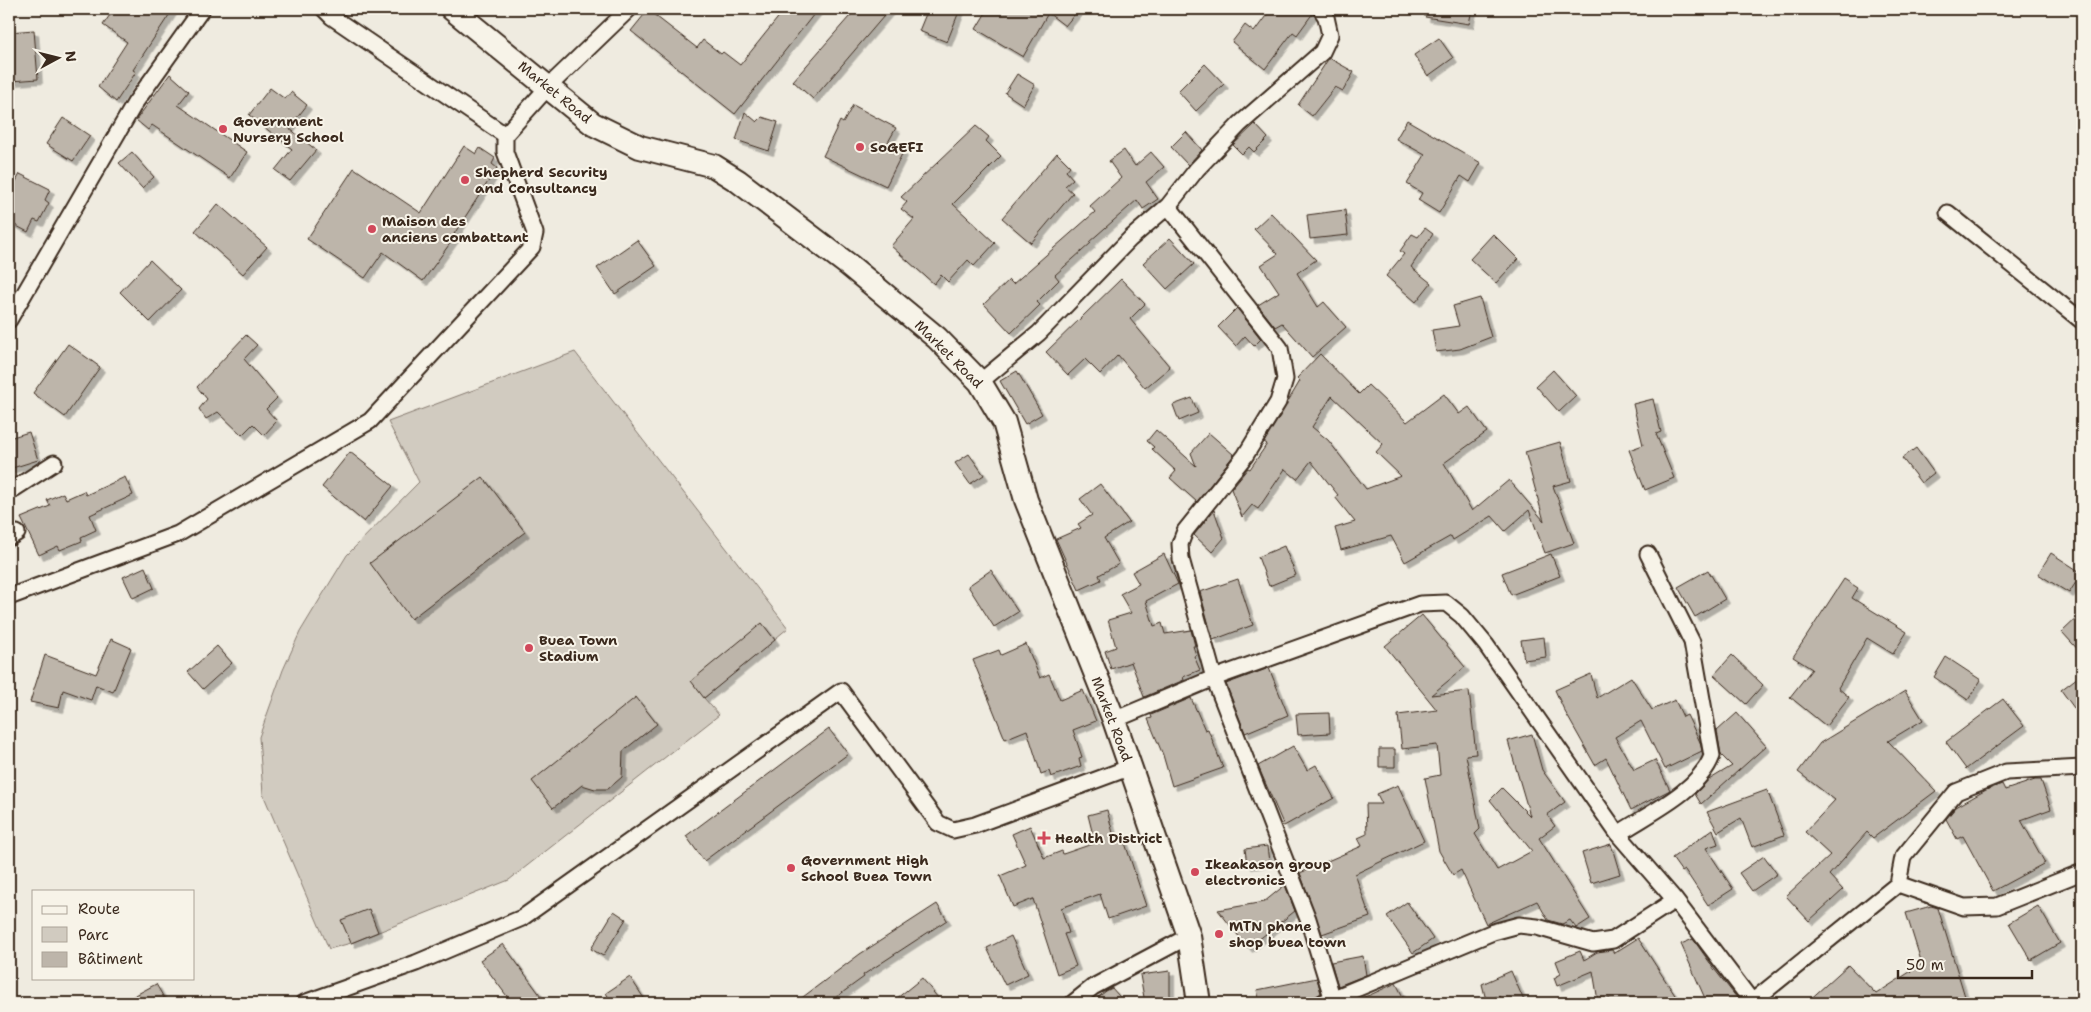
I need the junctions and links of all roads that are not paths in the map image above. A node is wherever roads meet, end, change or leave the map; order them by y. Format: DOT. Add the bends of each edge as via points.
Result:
graph roads {
  1 [pos="202,9"];
  2 [pos="324,9"];
  3 [pos="452,9"];
  4 [pos="629,9"];
  5 [pos="1321,9"];
  6 [pos="549,86"];
  7 [pos="505,135"];
  8 [pos="1168,206"];
  9 [pos="1948,213"];
  10 [pos="9,320"];
  11 [pos="2082,321"];
  12 [pos="980,382"];
  13 [pos="54,462"];
  14 [pos="9,492"];
  15 [pos="1648,554"];
  16 [pos="9,597"];
  17 [pos="1214,678"];
  18 [pos="1114,720"];
  19 [pos="1130,767"];
  20 [pos="2082,768"];
  21 [pos="1618,834"];
  22 [pos="2082,872"];
  23 [pos="1898,884"];
  24 [pos="1675,900"];
  25 [pos="1189,936"];
  26 [pos="1328,1002"];
  27 [pos="1753,1002"];
  28 [pos="304,1003"];
  29 [pos="1073,1003"];
  30 [pos="1199,1003"];
  1 -- 10 [label="street" via="135,103"];
  2 -- 7 [label="street"];
  3 -- 6 [label="main road, Market Road"];
  4 -- 6 [label="street"];
  5 -- 8 [label="street" via="1330,35 1322,52 1240,124 1197,169"];
  6 -- 7 [label="street"];
  6 -- 12 [label="main road, Market Road" via="593,124 640,147 714,166 738,181 850,266 937,338"];
  7 -- 16 [label="street" via="505,152 535,233 532,247 370,421 178,534"];
  8 -- 12 [label="street" via="1039,333"];
  8 -- 17 [label="street" via="1280,348 1285,379 1278,402 1245,456 1185,531 1180,544 1181,559"];
  9 -- 11 [label="street"];
  12 -- 18 [label="main road, Market Road" via="1004,422 1026,500"];
  13 -- 14 [label="street"];
  15 -- 21 [label="street" via="1692,642 1712,756 1707,770 1692,785"];
  17 -- 18 [label="street"];
  17 -- 21 [label="street" via="1420,604 1446,603 1462,616 1486,645"];
  17 -- 26 [label="street" via="1308,919"];
  18 -- 19 [label="main road, Market Road"];
  19 -- 25 [label="main road, Market Road"];
  19 -- 28 [label="street" via="954,830 938,823 841,692 522,918 416,963"];
  20 -- 23 [label="street" via="2006,772 1956,792 1903,857"];
  21 -- 24 [label="street"];
  22 -- 23 [label="street" via="1997,906 1964,907"];
  23 -- 27 [label="street"];
  24 -- 26 [label="street" via="1613,940 1593,943 1519,925 1493,932"];
  24 -- 27 [label="street"];
  25 -- 29 [label="street" via="1093,987"];
  25 -- 30 [label="main road, Market Road"];
}
